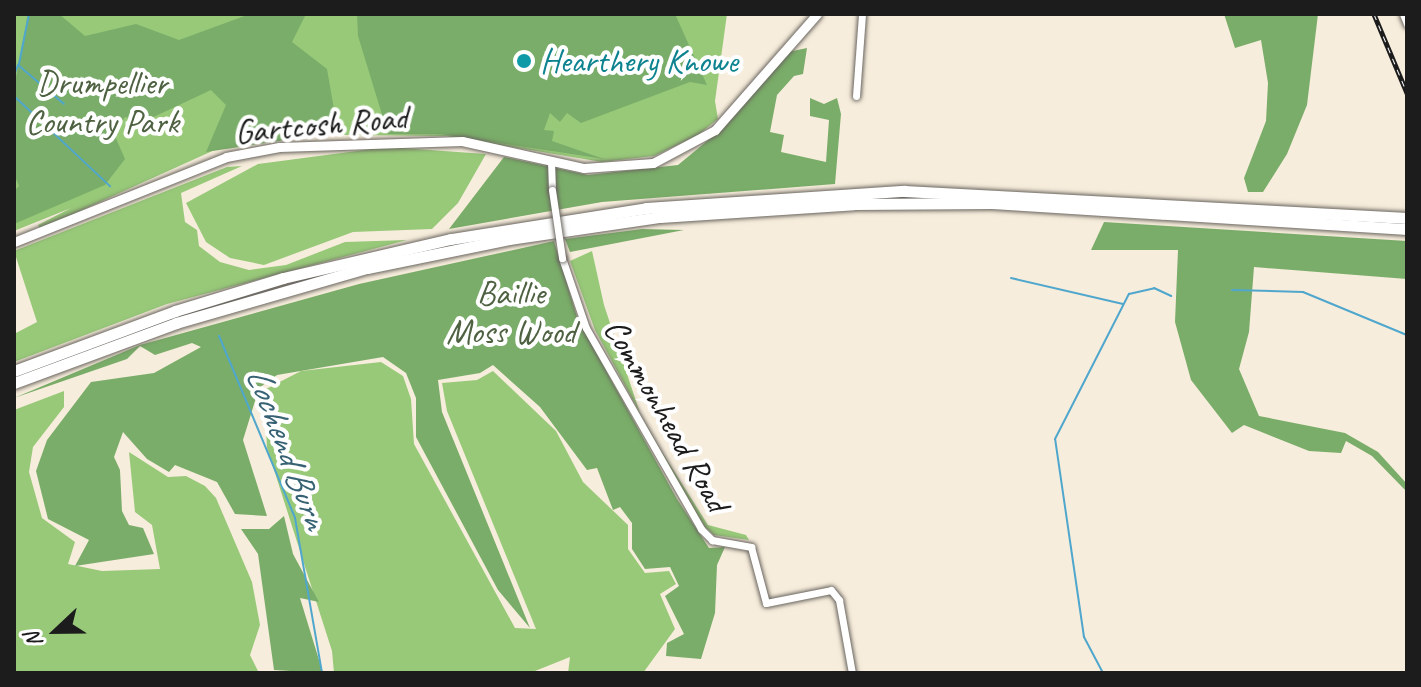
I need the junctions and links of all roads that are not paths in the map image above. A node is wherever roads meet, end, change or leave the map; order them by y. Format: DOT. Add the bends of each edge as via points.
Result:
graph roads {
  1 [pos="817,14"];
  2 [pos="862,14"];
  3 [pos="1403,14"];
  4 [pos="1407,24"];
  5 [pos="856,96"];
  6 [pos="551,161"];
  7 [pos="1407,218"];
  8 [pos="1407,229"];
  9 [pos="14,242"];
  10 [pos="14,371"];
  11 [pos="14,383"];
  12 [pos="852,673"];
  1 -- 6 [label="main road, Gartcosh Road" via="733,113 692,146 625,168"];
  2 -- 5 [label="street"];
  3 -- 4 [label="street"];
  6 -- 9 [label="main road, Gartcosh Road" via="462,141 279,147 226,157"];
  6 -- 12 [label="street, Commonhead Road, bridge" via="562,258 586,328 701,529 712,540 751,547 766,603 831,590 839,600"];
  7 -- 10 [label="highway" via="934,192 662,206 507,228 367,257 175,311"];
  8 -- 11 [label="highway" via="992,203 854,204 660,217 509,239 353,272 176,323"];
}
